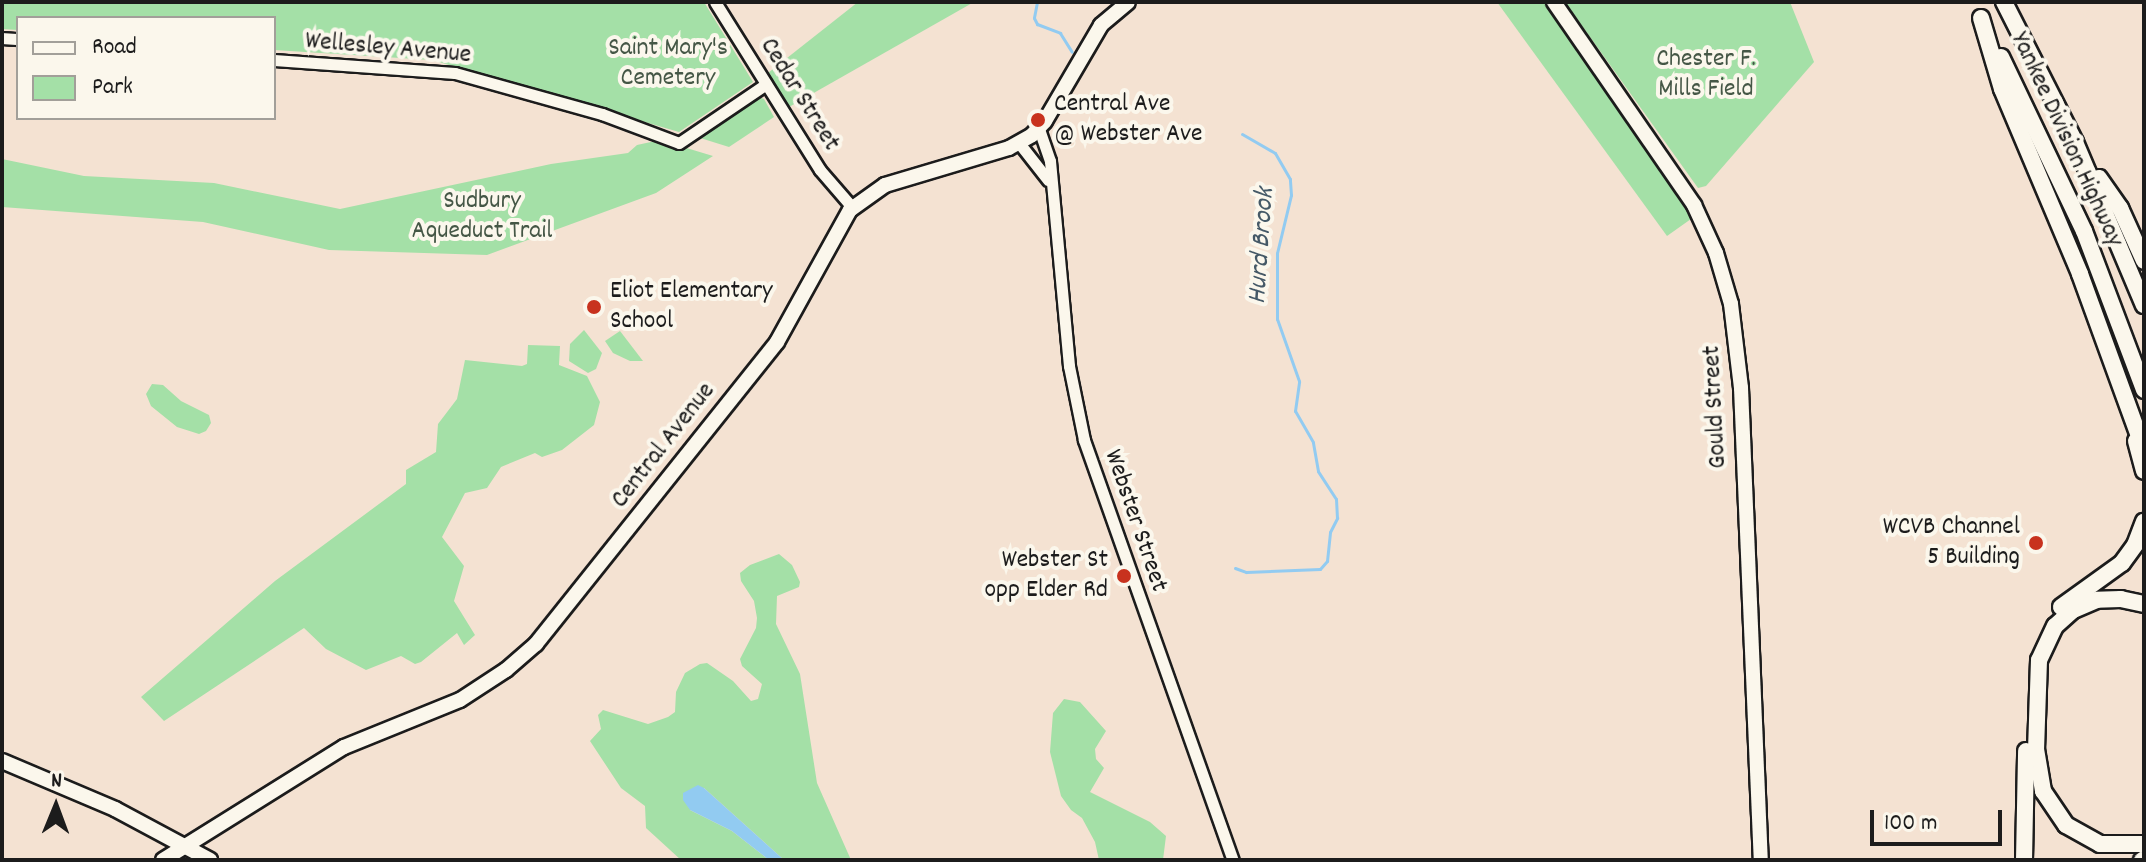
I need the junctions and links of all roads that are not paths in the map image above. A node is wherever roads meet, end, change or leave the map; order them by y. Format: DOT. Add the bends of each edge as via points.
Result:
graph roads {
  1 [pos="715,2"];
  2 [pos="1128,2"];
  3 [pos="1554,2"];
  4 [pos="1973,2"];
  5 [pos="2004,2"];
  6 [pos="1981,18"];
  7 [pos="276,60"];
  8 [pos="766,84"];
  9 [pos="1039,129"];
  10 [pos="2075,142"];
  11 [pos="1019,143"];
  12 [pos="1050,184"];
  13 [pos="852,207"];
  14 [pos="2144,261"];
  15 [pos="2144,305"];
  16 [pos="2144,390"];
  17 [pos="2128,409"];
  18 [pos="2144,450"];
  19 [pos="2144,471"];
  20 [pos="2144,522"];
  21 [pos="2144,604"];
  22 [pos="2,761"];
  23 [pos="2144,844"];
  24 [pos="185,845"];
  25 [pos="163,860"];
  26 [pos="210,860"];
  27 [pos="1233,860"];
  28 [pos="1761,860"];
  29 [pos="2024,860"];
  1 -- 8 [label="street, Cedar Street"];
  2 -- 9 [label="main road, Central Avenue" via="1097,31"];
  3 -- 28 [label="main road, Gould Street" via="1694,205 1731,304 1741,388"];
  4 -- 6 [label="highway, Yankee Division Highway"];
  5 -- 10 [label="highway, Yankee Division Highway"];
  6 -- 16 [label="highway, Yankee Division Highway" via="2072,202"];
  6 -- 17 [label="highway" via="2002,89 2074,259"];
  7 -- 8 [label="street, Wellesley Avenue" via="452,72 602,114 679,143"];
  8 -- 13 [label="street, Cedar Street" via="827,180"];
  9 -- 11 [label="main road, Central Avenue"];
  9 -- 12 [label="street, Webster Street" via="1049,156"];
  10 -- 14 [label="highway" via="2120,208"];
  10 -- 15 [label="highway, Yankee Division Highway"];
  11 -- 12 [label="street, Webster Street"];
  11 -- 13 [label="main road, Central Avenue" via="892,182"];
  12 -- 27 [label="street, Webster Street" via="1069,366 1084,440"];
  13 -- 24 [label="main road, Central Avenue" via="777,342 536,644 460,700 344,747"];
  17 -- 18 [label="highway"];
  17 -- 19 [label="highway"];
  20 -- 29 [label="highway" via="2122,563 2054,612 2031,648"];
  21 -- 23 [label="highway" via="2121,599 2092,602 2069,613 2048,636 2038,665 2036,759 2045,797 2072,829 2107,845"];
  22 -- 24 [label="main road" via="99,801"];
  24 -- 25 [label="main road, Central Avenue"];
  24 -- 26 [label="main road"];
}
